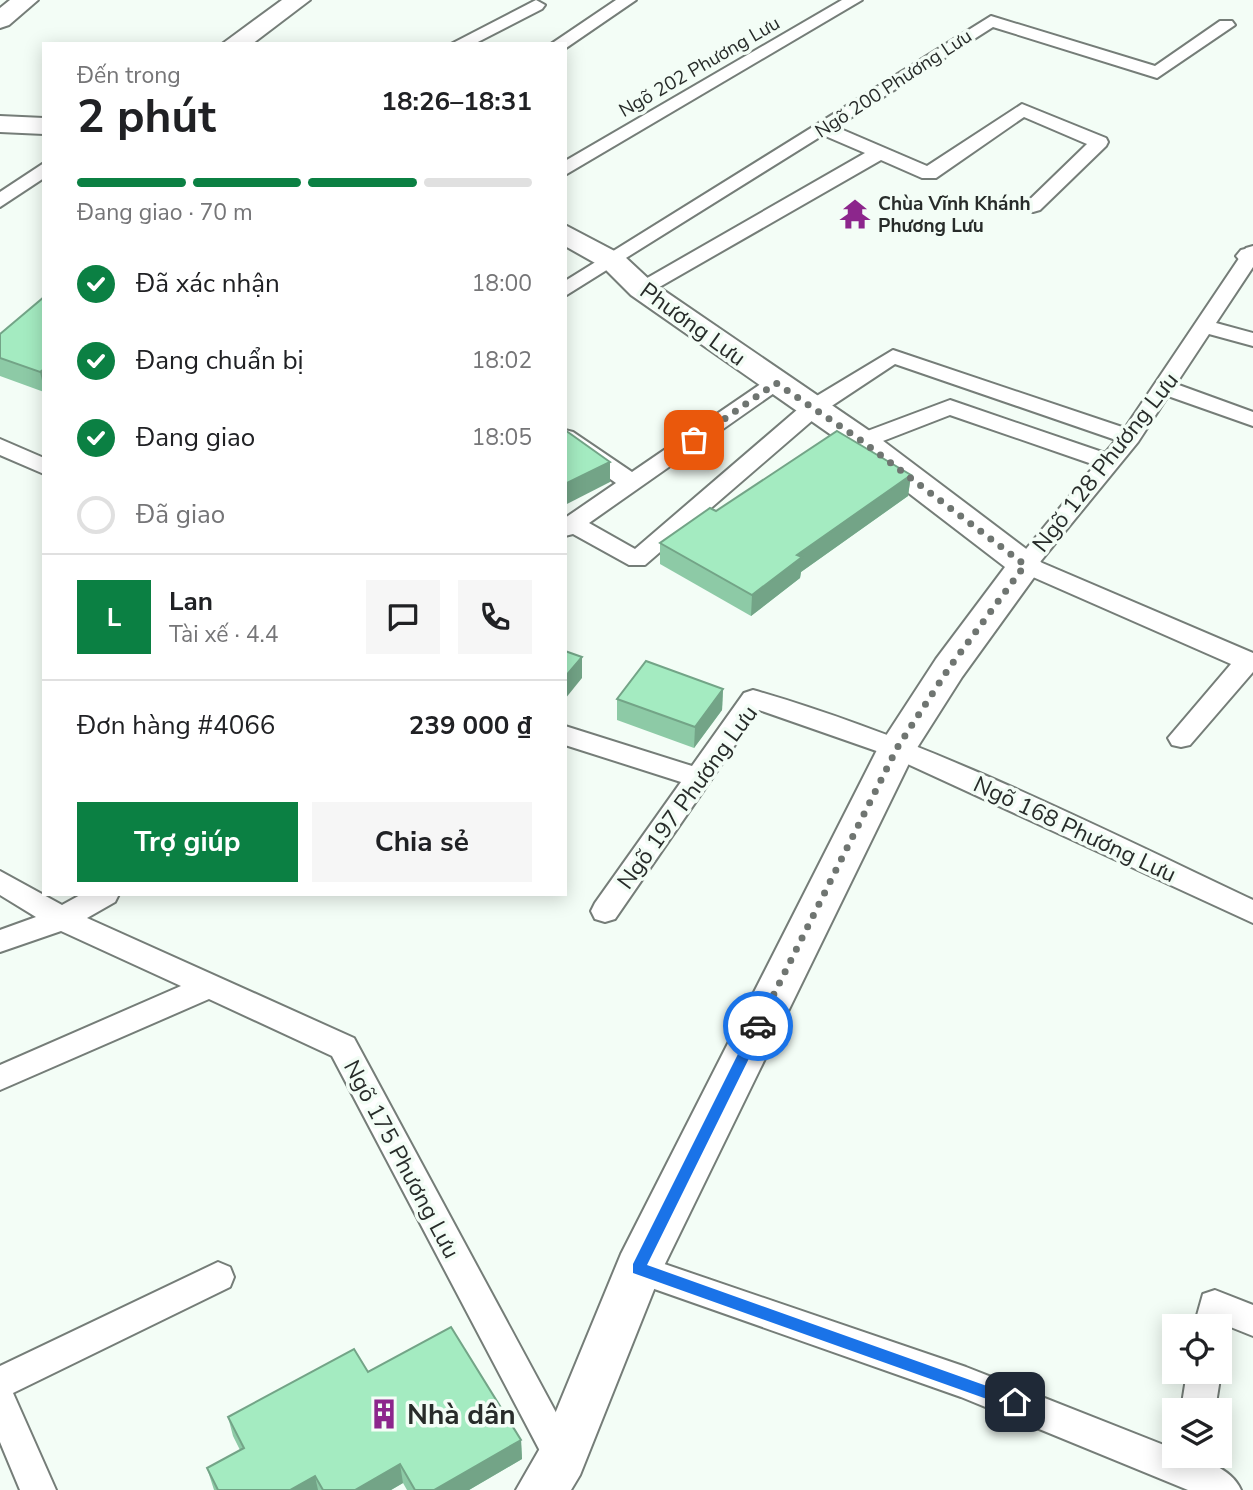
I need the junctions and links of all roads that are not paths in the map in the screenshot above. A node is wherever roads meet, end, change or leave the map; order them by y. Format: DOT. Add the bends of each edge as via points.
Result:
graph roads {
  1 [pos="26,0"];
  2 [pos="298,0"];
  3 [pos="628,0"];
  4 [pos="854,0"];
  5 [pos="536,5"];
  6 [pos="0,20"];
  7 [pos="1226,25"];
  8 [pos="238,42"];
  9 [pos="464,42"];
  10 [pos="563,42"];
  11 [pos="0,124"];
  12 [pos="42,125"];
  13 [pos="823,128"];
  14 [pos="879,153"];
  15 [pos="567,166"];
  16 [pos="42,170"];
  17 [pos="0,201"];
  18 [pos="1033,206"];
  19 [pos="567,235"];
  20 [pos="1252,255"];
  21 [pos="614,262"];
  22 [pos="567,289"];
  23 [pos="642,289"];
  24 [pos="1205,326"];
  25 [pos="1253,340"];
  26 [pos="776,383"];
  27 [pos="1163,387"];
  28 [pos="813,408"];
  29 [pos="1253,419"];
  30 [pos="1130,437"];
  31 [pos="567,438"];
  32 [pos="862,441"];
  33 [pos="0,446"];
  34 [pos="1109,462"];
  35 [pos="42,466"];
  36 [pos="632,483"];
  37 [pos="569,526"];
  38 [pos="1025,565"];
  39 [pos="1251,662"];
  40 [pos="567,736"];
  41 [pos="1181,738"];
  42 [pos="897,748"];
  43 [pos="698,778"];
  44 [pos="0,881"];
  45 [pos="102,896"];
  46 [pos="605,911"];
  47 [pos="1253,912"];
  48 [pos="62,919"];
  49 [pos="0,942"];
  50 [pos="209,986"];
  51 [pos="0,1079"];
  52 [pos="638,1269"];
  53 [pos="218,1277"];
  54 [pos="1213,1314"];
  55 [pos="1253,1321"];
  56 [pos="0,1383"];
  57 [pos="0,1402"];
  58 [pos="1162,1454"];
  59 [pos="1195,1468"];
  60 [pos="552,1474"];
  61 [pos="38,1490"];
  62 [pos="1223,1490"];
  1 -- 6 [label="street"];
  2 -- 8 [label="street"];
  3 -- 10 [label="lane"];
  4 -- 15 [label="lane, Ngõ 202 Phương Lưu"];
  5 -- 9 [label="lane"];
  7 -- 13 [label="lane, Ngõ 200 Phương Lưu" via="1157,73 991,21"];
  11 -- 12 [label="street"];
  13 -- 14 [label="lane"];
  13 -- 21 [label="lane, Ngõ 200 Phương Lưu"];
  14 -- 18 [label="lane" via="929,173 1022,110 1099,142"];
  14 -- 23 [label="lane"];
  16 -- 17 [label="lane"];
  19 -- 21 [label="street, Phương Lưu"];
  20 -- 24 [label="lane, Ngõ 128 Phương Lưu"];
  21 -- 22 [label="lane, Ngõ 200 Phương Lưu"];
  21 -- 23 [label="street, Phương Lưu"];
  23 -- 26 [label="street, Phương Lưu"];
  24 -- 25 [label="lane"];
  24 -- 27 [label="lane, Ngõ 128 Phương Lưu"];
  26 -- 28 [label="street, Phương Lưu"];
  26 -- 36 [label="lane"];
  27 -- 29 [label="lane"];
  27 -- 30 [label="lane, Ngõ 128 Phương Lưu"];
  28 -- 30 [label="lane" via="893,356"];
  28 -- 32 [label="street, Phương Lưu"];
  28 -- 37 [label="lane" via="637,560"];
  30 -- 34 [label="lane, Ngõ 128 Phương Lưu"];
  31 -- 36 [label="lane"];
  32 -- 34 [label="lane" via="950,407"];
  32 -- 38 [label="street, Phương Lưu"];
  33 -- 35 [label="lane"];
  34 -- 38 [label="lane, Ngõ 128 Phương Lưu"];
  36 -- 37 [label="lane"];
  38 -- 39 [label="lane"];
  38 -- 42 [label="street"];
  39 -- 41 [label="lane"];
  40 -- 43 [label="lane"];
  42 -- 43 [label="lane, Ngõ 197 Phương Lưu" via="753,699"];
  42 -- 47 [label="lane, Ngõ 168 Phương Lưu"];
  42 -- 52 [label="street"];
  43 -- 46 [label="lane, Ngõ 197 Phương Lưu"];
  44 -- 48 [label="lane, Ngõ 175 Phương Lưu"];
  45 -- 48 [label="lane"];
  48 -- 49 [label="lane"];
  48 -- 50 [label="lane, Ngõ 175 Phương Lưu"];
  50 -- 51 [label="lane"];
  50 -- 60 [label="lane, Ngõ 175 Phương Lưu" via="343,1047"];
  52 -- 58 [label="lane"];
  52 -- 60 [label="street"];
  53 -- 56 [label="lane"];
  54 -- 55 [label="lane" via="1214,1305"];
  57 -- 61 [label="lane"];
  59 -- 62 [label="lane"];
}
